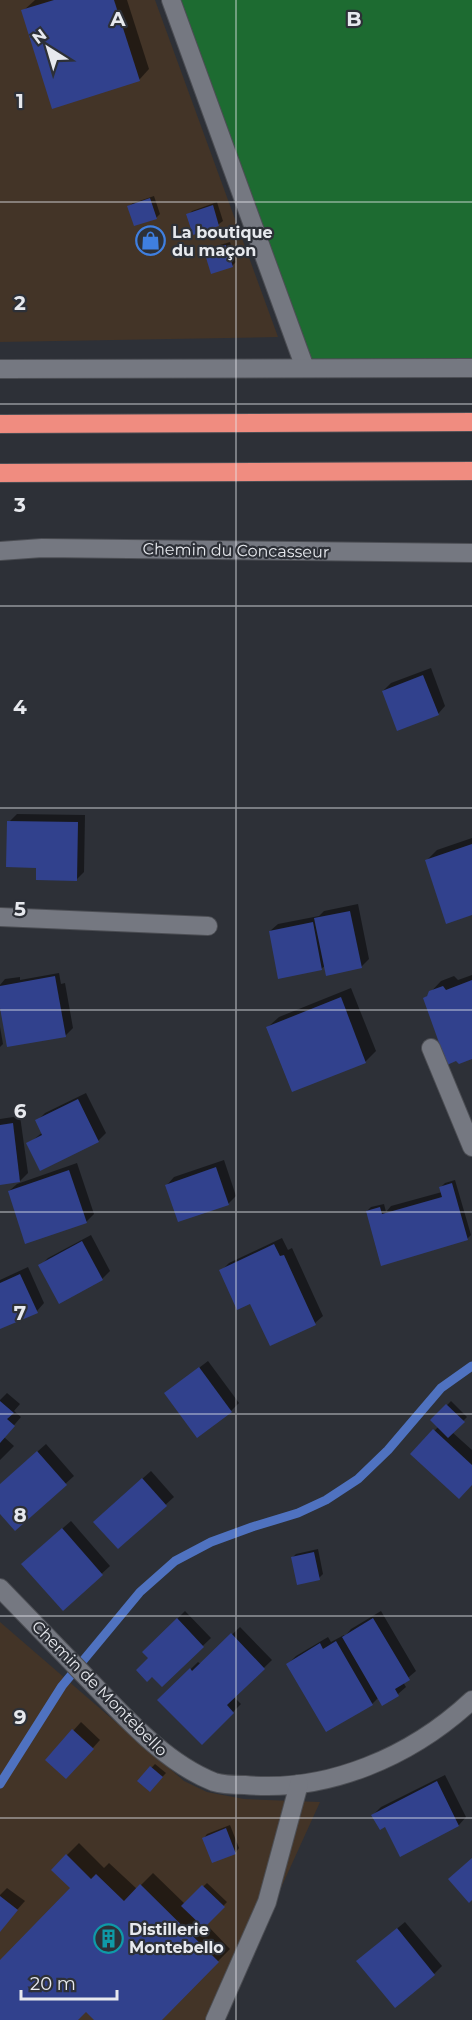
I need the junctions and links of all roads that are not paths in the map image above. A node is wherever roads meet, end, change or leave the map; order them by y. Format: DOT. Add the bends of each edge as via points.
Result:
graph roads {
  1 [pos="171,0"];
  2 [pos="305,368"];
  3 [pos="472,368"];
  4 [pos="0,369"];
  5 [pos="472,422"];
  6 [pos="0,424"];
  7 [pos="472,471"];
  8 [pos="0,473"];
  9 [pos="0,551"];
  10 [pos="472,553"];
  11 [pos="0,917"];
  12 [pos="208,926"];
  13 [pos="431,1048"];
  14 [pos="472,1146"];
  15 [pos="0,1588"];
  16 [pos="472,1700"];
  17 [pos="299,1784"];
  18 [pos="215,2020"];
  1 -- 2 [label="street"];
  2 -- 3 [label="street"];
  2 -- 4 [label="street"];
  5 -- 6 [label="highway"];
  7 -- 8 [label="highway"];
  9 -- 10 [label="street, Chemin du Concasseur" via="42,548"];
  11 -- 12 [label="street"];
  13 -- 14 [label="street"];
  15 -- 17 [label="street, Chemin de Montebello" via="117,1709 173,1760 215,1783 264,1787"];
  16 -- 17 [label="street, Chemin de Montebello" via="450,1721 397,1754 332,1779"];
  17 -- 18 [label="street" via="267,1902"];
}
